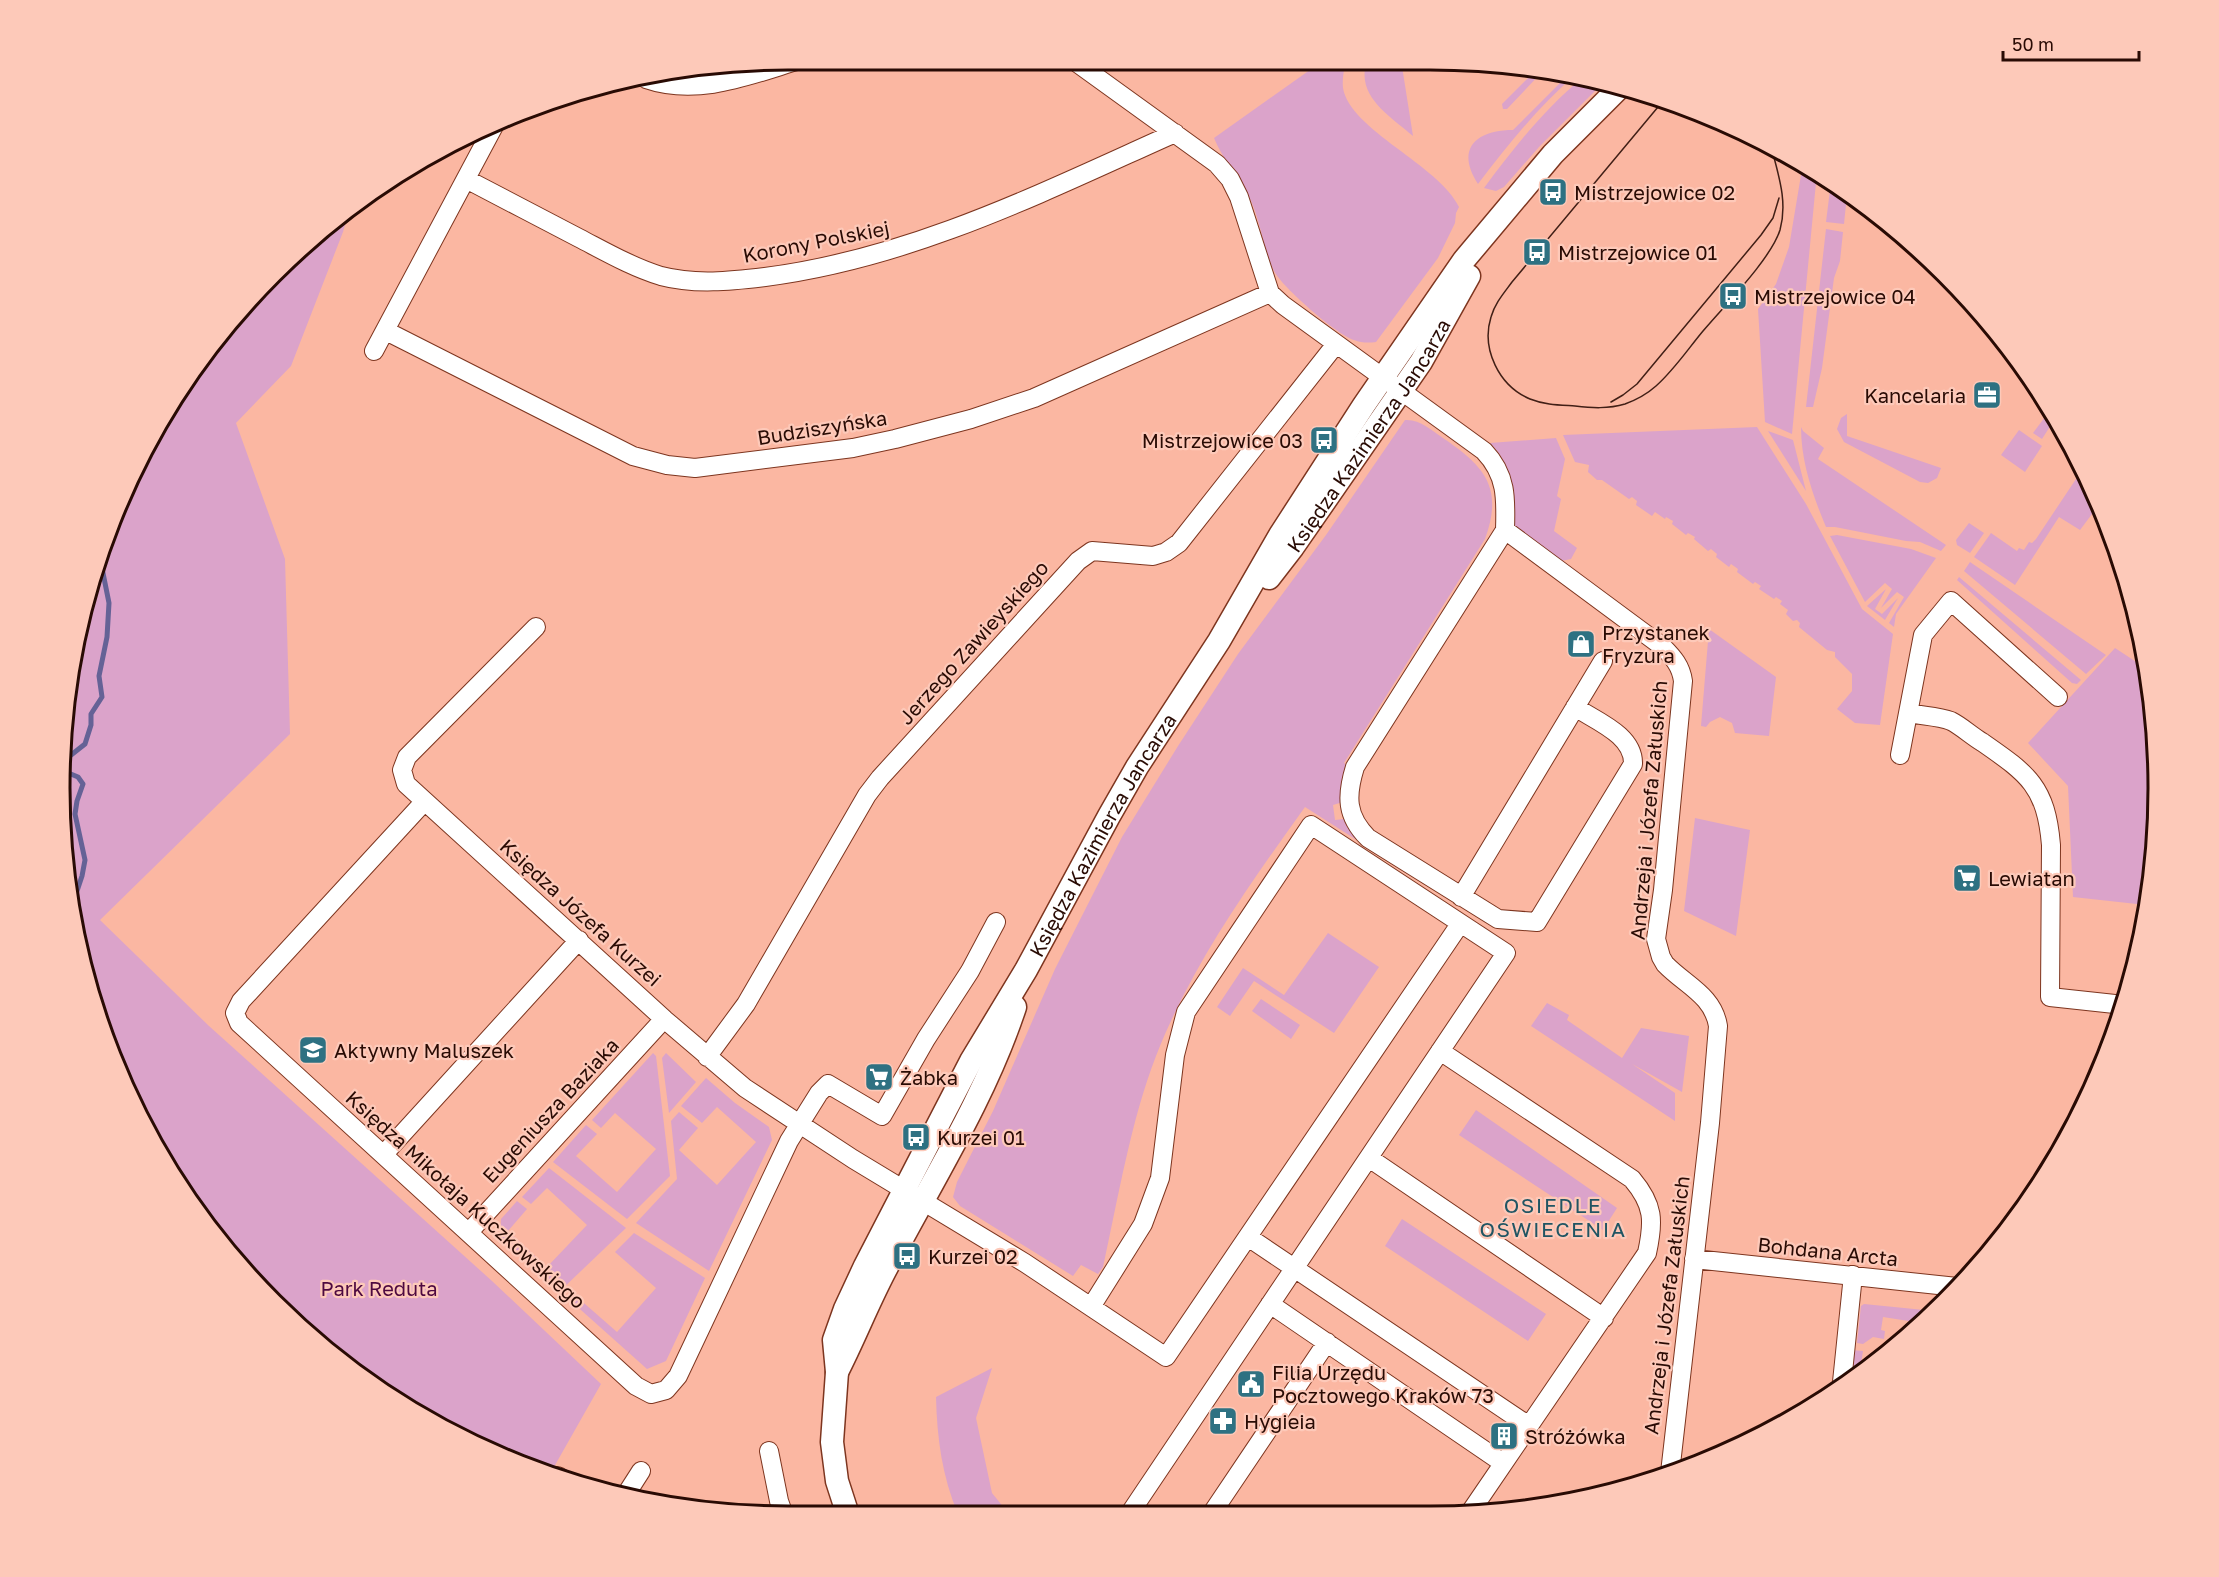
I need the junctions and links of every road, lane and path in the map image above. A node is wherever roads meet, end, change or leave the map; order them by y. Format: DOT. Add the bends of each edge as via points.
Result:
graph roads {
  1 [pos="1087,70"];
  2 [pos="760,71"];
  3 [pos="662,82"];
  4 [pos="1613,94"];
  5 [pos="1174,133"];
  6 [pos="488,137"];
  7 [pos="466,179"];
  8 [pos="1269,293"];
  9 [pos="386,331"];
  10 [pos="1336,344"];
  11 [pos="374,351"];
  12 [pos="1391,384"];
  13 [pos="1505,530"];
  14 [pos="537,627"];
  15 [pos="1603,661"];
  16 [pos="2058,697"];
  17 [pos="1575,707"];
  18 [pos="1909,713"];
  19 [pos="1900,755"];
  20 [pos="424,802"];
  21 [pos="1461,897"];
  22 [pos="996,922"];
  23 [pos="1460,924"];
  24 [pos="579,940"];
  25 [pos="1026,970"];
  26 [pos="2115,1004"];
  27 [pos="664,1019"];
  28 [pos="1440,1051"];
  29 [pos="707,1057"];
  30 [pos="799,1125"];
  31 [pos="384,1154"];
  32 [pos="1369,1158"];
  33 [pos="904,1190"];
  34 [pos="923,1202"];
  35 [pos="469,1232"];
  36 [pos="1248,1237"];
  37 [pos="1695,1259"];
  38 [pos="1294,1268"];
  39 [pos="1853,1275"];
  40 [pos="1948,1286"];
  41 [pos="1270,1304"];
  42 [pos="1091,1308"];
  43 [pos="1604,1318"];
  44 [pos="1327,1342"];
  45 [pos="837,1372"];
  46 [pos="1843,1376"];
  47 [pos="1529,1426"];
  48 [pos="769,1451"];
  49 [pos="1503,1463"];
  50 [pos="1671,1464"];
  51 [pos="641,1471"];
  52 [pos="630,1489"];
  53 [pos="1475,1505"];
  54 [pos="781,1506"];
  55 [pos="845,1506"];
  56 [pos="1135,1506"];
  57 [pos="1217,1506"];
  1 -- 5 [label="street"];
  2 -- 3 [label="street" via="708,86"];
  4 -- 12 [label="street, Księdza Kazimierza Jancarza" via="1553,154 1464,260"];
  5 -- 7 [label="street, Korony Polskiej" via="987,217 920,242 860,259 736,280 699,282 662,276 629,264"];
  5 -- 8 [label="street" via="1217,164 1230,180"];
  6 -- 7 [label="street"];
  7 -- 9 [label="street"];
  8 -- 9 [label="street, Budziszyńska" via="1034,398 971,419 853,448 695,468 633,456"];
  8 -- 10 [label="street"];
  9 -- 11 [label="street"];
  10 -- 12 [label="street"];
  10 -- 29 [label="street, Jerzego Zawieyskiego" via="1179,543 1154,556 1092,551 1078,561 880,778 746,1004"];
  12 -- 13 [label="street" via="1473,441 1492,459 1504,488"];
  12 -- 25 [label="street, Księdza Kazimierza Jancarza" via="1293,547 1219,641 1131,777"];
  13 -- 21 [label="street" via="1355,767 1350,784 1349,801 1358,828"];
  13 -- 37 [label="street, Andrzeja i Józefa Załuskich" via="1663,647 1682,671 1656,939 1665,964 1709,1002 1717,1017"];
  14 -- 20 [label="street, Księdza Józefa Kurzei" via="407,757 402,770 406,784"];
  15 -- 17 [label="street"];
  16 -- 18 [label="street" via="1951,601 1923,634"];
  17 -- 21 [label="street"];
  17 -- 21 [label="street" via="1628,743 1633,755 1630,772 1537,922 1498,919"];
  18 -- 19 [label="street"];
  18 -- 26 [label="street" via="1951,721 2030,780 2043,800 2049,820 2050,997"];
  20 -- 24 [label="street, Księdza Józefa Kurzei"];
  20 -- 31 [label="street, Księdza Mikołaja Kuczkowskiego" via="241,1001 235,1013 239,1023"];
  22 -- 30 [label="street, Księdza Mikołaja Kuczkowskiego" via="882,1116 828,1084"];
  23 -- 28 [label="street" via="1506,953"];
  23 -- 36 [label="street"];
  23 -- 42 [label="street" via="1311,825 1186,1012 1175,1055 1160,1178 1143,1224"];
  24 -- 27 [label="street, Księdza Józefa Kurzei"];
  24 -- 31 [label="street"];
  25 -- 33 [label="street, Księdza Kazimierza Jancarza" via="971,1061"];
  25 -- 34 [label="street, Księdza Kazimierza Jancarza" via="996,1055"];
  27 -- 29 [label="street, Księdza Józefa Kurzei"];
  27 -- 35 [label="street, Eugeniusza Baziaka"];
  28 -- 32 [label="street"];
  28 -- 43 [label="street" via="1632,1179 1642,1191 1653,1227 1647,1253"];
  29 -- 30 [label="street, Księdza Józefa Kurzei"];
  30 -- 33 [label="street, Księdza Józefa Kurzei"];
  30 -- 35 [label="street, Księdza Mikołaja Kuczkowskiego" via="678,1376 666,1390 651,1394 636,1386"];
  31 -- 35 [label="street, Księdza Mikołaja Kuczkowskiego"];
  32 -- 38 [label="street"];
  32 -- 43 [label="street"];
  33 -- 34 [label="street, Księdza Józefa Kurzei"];
  33 -- 45 [label="street, Księdza Kazimierza Jancarza" via="845,1309 834,1340"];
  34 -- 42 [label="street, Księdza Józefa Kurzei"];
  34 -- 45 [label="street, Księdza Kazimierza Jancarza" via="876,1288"];
  36 -- 38 [label="street"];
  36 -- 42 [label="street, Księdza Józefa Kurzei" via="1166,1357"];
  37 -- 39 [label="street, Bohdana Arcta"];
  37 -- 50 [label="street, Andrzeja i Józefa Załuskich"];
  38 -- 41 [label="street"];
  38 -- 47 [label="street"];
  39 -- 40 [label="street, Bohdana Arcta"];
  39 -- 46 [label="street"];
  41 -- 44 [label="street"];
  41 -- 56 [label="street"];
  43 -- 47 [label="street"];
  44 -- 49 [label="street"];
  44 -- 57 [label="street"];
  45 -- 55 [label="street" via="832,1442"];
  47 -- 49 [label="street"];
  48 -- 54 [label="street"];
  49 -- 53 [label="street"];
  51 -- 52 [label="street"];
}
